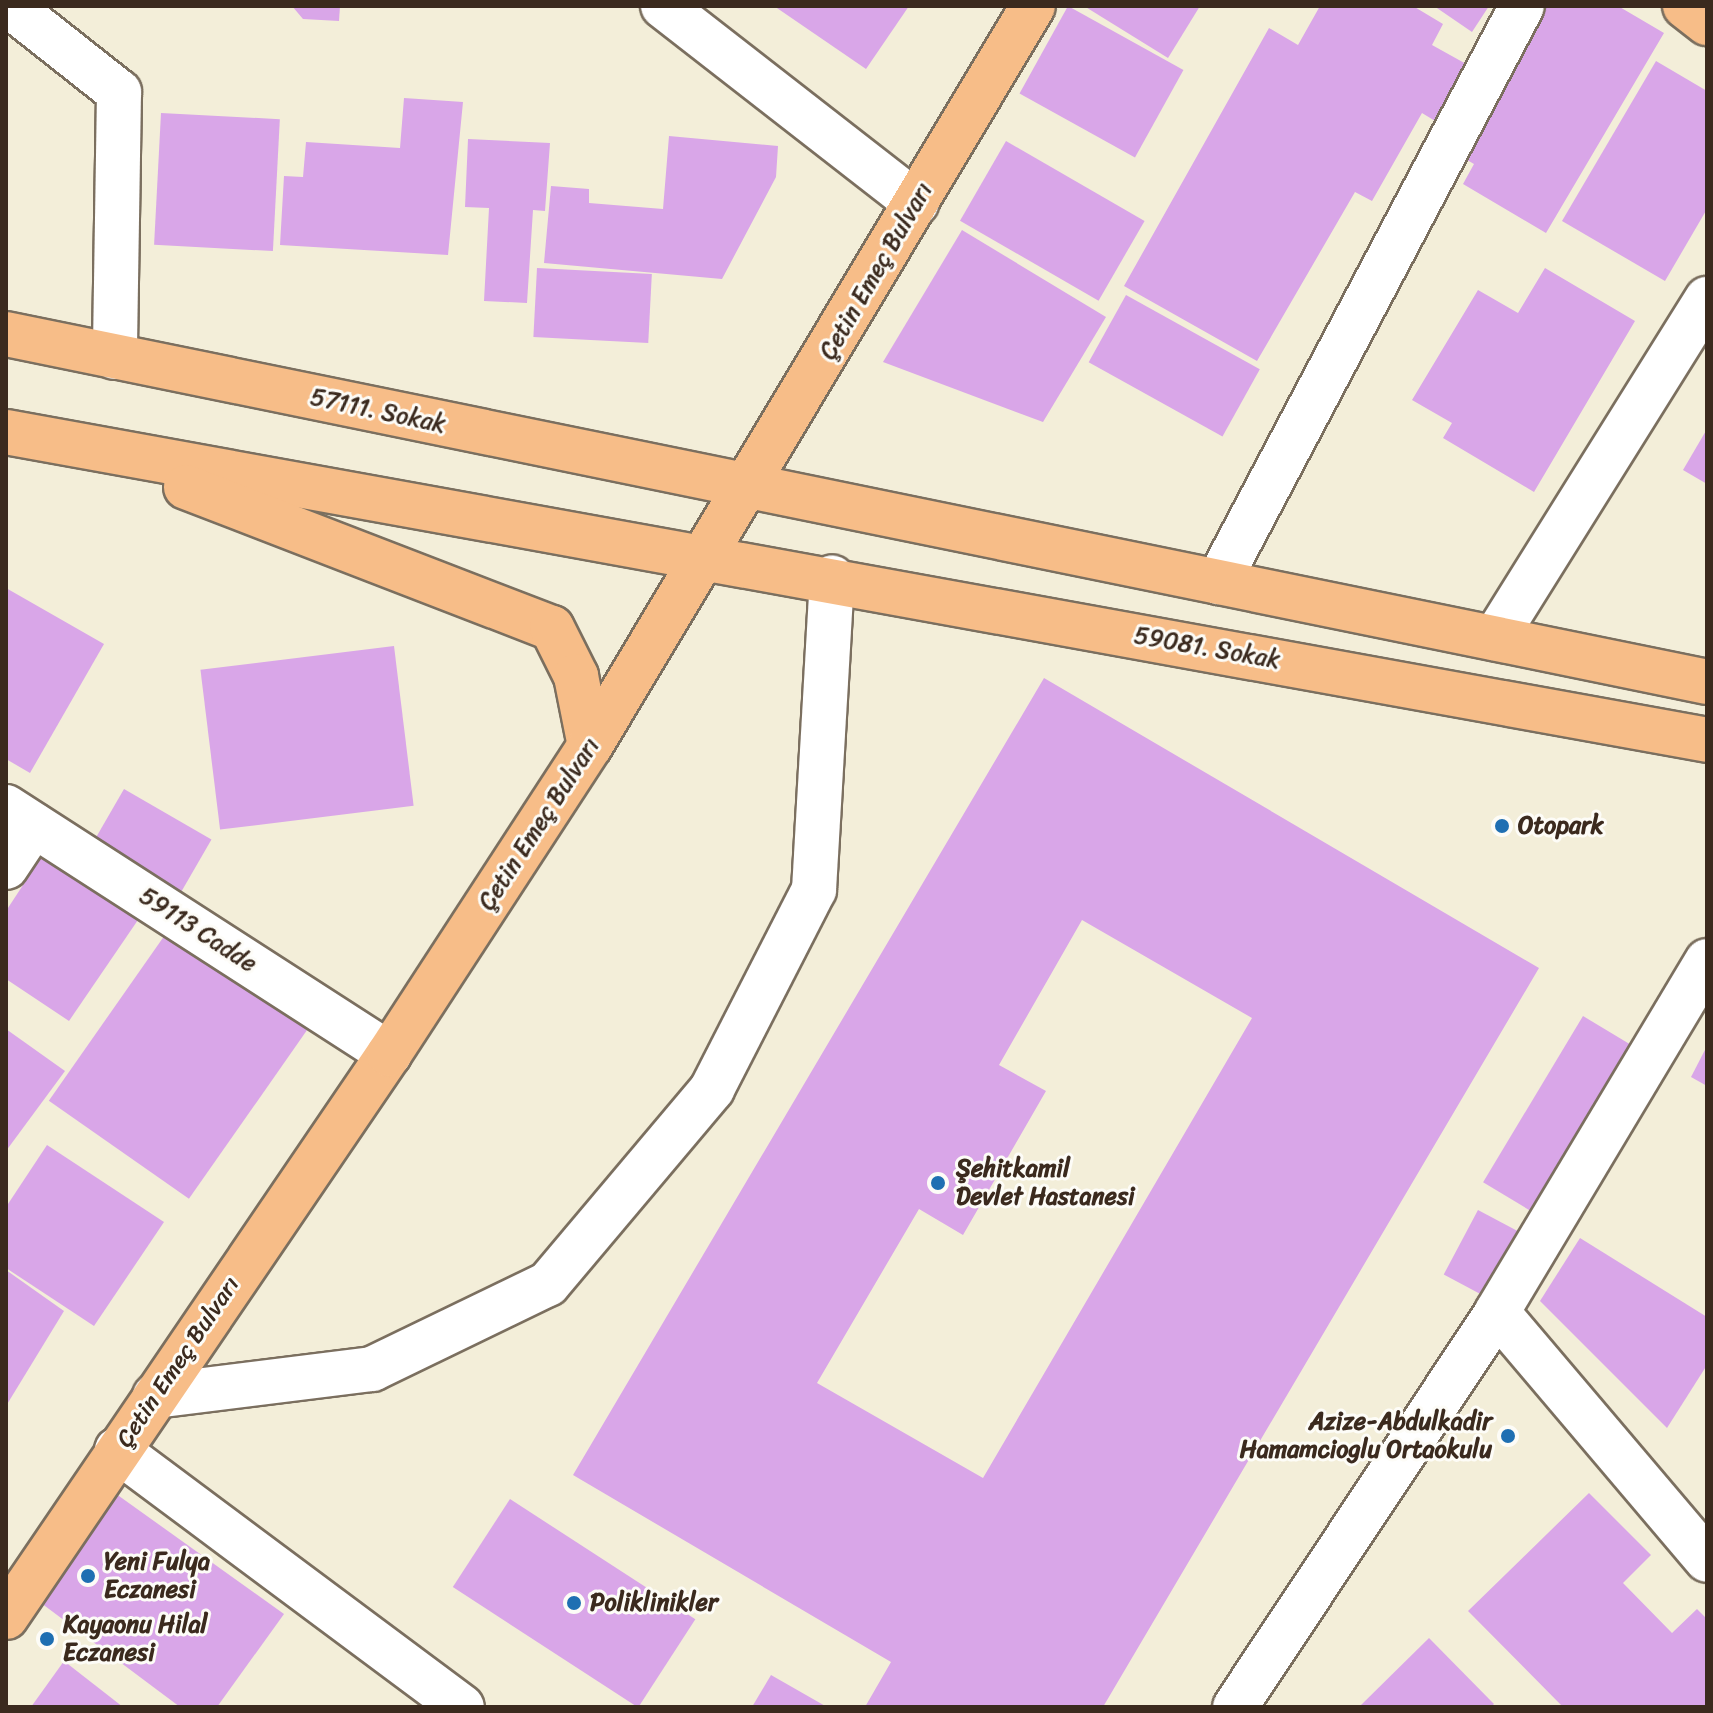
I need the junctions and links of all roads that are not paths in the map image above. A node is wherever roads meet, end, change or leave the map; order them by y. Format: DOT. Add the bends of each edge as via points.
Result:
graph roads {
  1 [pos="10,6"];
  2 [pos="663,6"];
  3 [pos="1033,6"];
  4 [pos="1522,6"];
  5 [pos="1685,6"];
  6 [pos="1707,23"];
  7 [pos="916,203"];
  8 [pos="1707,299"];
  9 [pos="6,334"];
  10 [pos="115,357"];
  11 [pos="6,432"];
  12 [pos="91,450"];
  13 [pos="750,487"];
  14 [pos="706,556"];
  15 [pos="832,578"];
  16 [pos="1218,582"];
  17 [pos="1495,638"];
  18 [pos="1707,682"];
  19 [pos="1707,740"];
  20 [pos="590,746"];
  21 [pos="20,816"];
  22 [pos="6,867"];
  23 [pos="1707,961"];
  24 [pos="389,1054"];
  25 [pos="1497,1312"];
  26 [pos="155,1396"];
  27 [pos="117,1450"];
  28 [pos="1707,1560"];
  29 [pos="6,1617"];
  30 [pos="462,1707"];
  31 [pos="1235,1707"];
  1 -- 10 [label="street" via="119,92"];
  2 -- 7 [label="street"];
  3 -- 7 [label="main road, Çetin Emeç Bulvarı"];
  4 -- 16 [label="street"];
  5 -- 6 [label="main road"];
  7 -- 13 [label="main road, Çetin Emeç Bulvarı"];
  8 -- 17 [label="street"];
  9 -- 10 [label="main road, 57111. Sokak"];
  10 -- 13 [label="main road, 57111. Sokak"];
  11 -- 12 [label="main road"];
  12 -- 14 [label="main road, 59081. Sokak"];
  12 -- 20 [label="main road" via="552,628 576,676"];
  13 -- 14 [label="main road, Çetin Emeç Bulvarı"];
  13 -- 16 [label="main road"];
  14 -- 15 [label="main road, 59081. Sokak"];
  14 -- 20 [label="main road, Çetin Emeç Bulvarı"];
  15 -- 19 [label="main road, 59081. Sokak"];
  15 -- 26 [label="street" via="814,890 712,1089 548,1284 372,1369"];
  16 -- 17 [label="main road"];
  17 -- 18 [label="main road"];
  20 -- 24 [label="main road, Çetin Emeç Bulvarı"];
  21 -- 22 [label="street"];
  21 -- 24 [label="street, 59113 Cadde"];
  23 -- 25 [label="street"];
  24 -- 26 [label="main road, Çetin Emeç Bulvarı"];
  25 -- 28 [label="street"];
  25 -- 31 [label="street"];
  26 -- 27 [label="main road, Çetin Emeç Bulvarı"];
  27 -- 29 [label="main road, Çetin Emeç Bulvarı"];
  27 -- 30 [label="street"];
}
